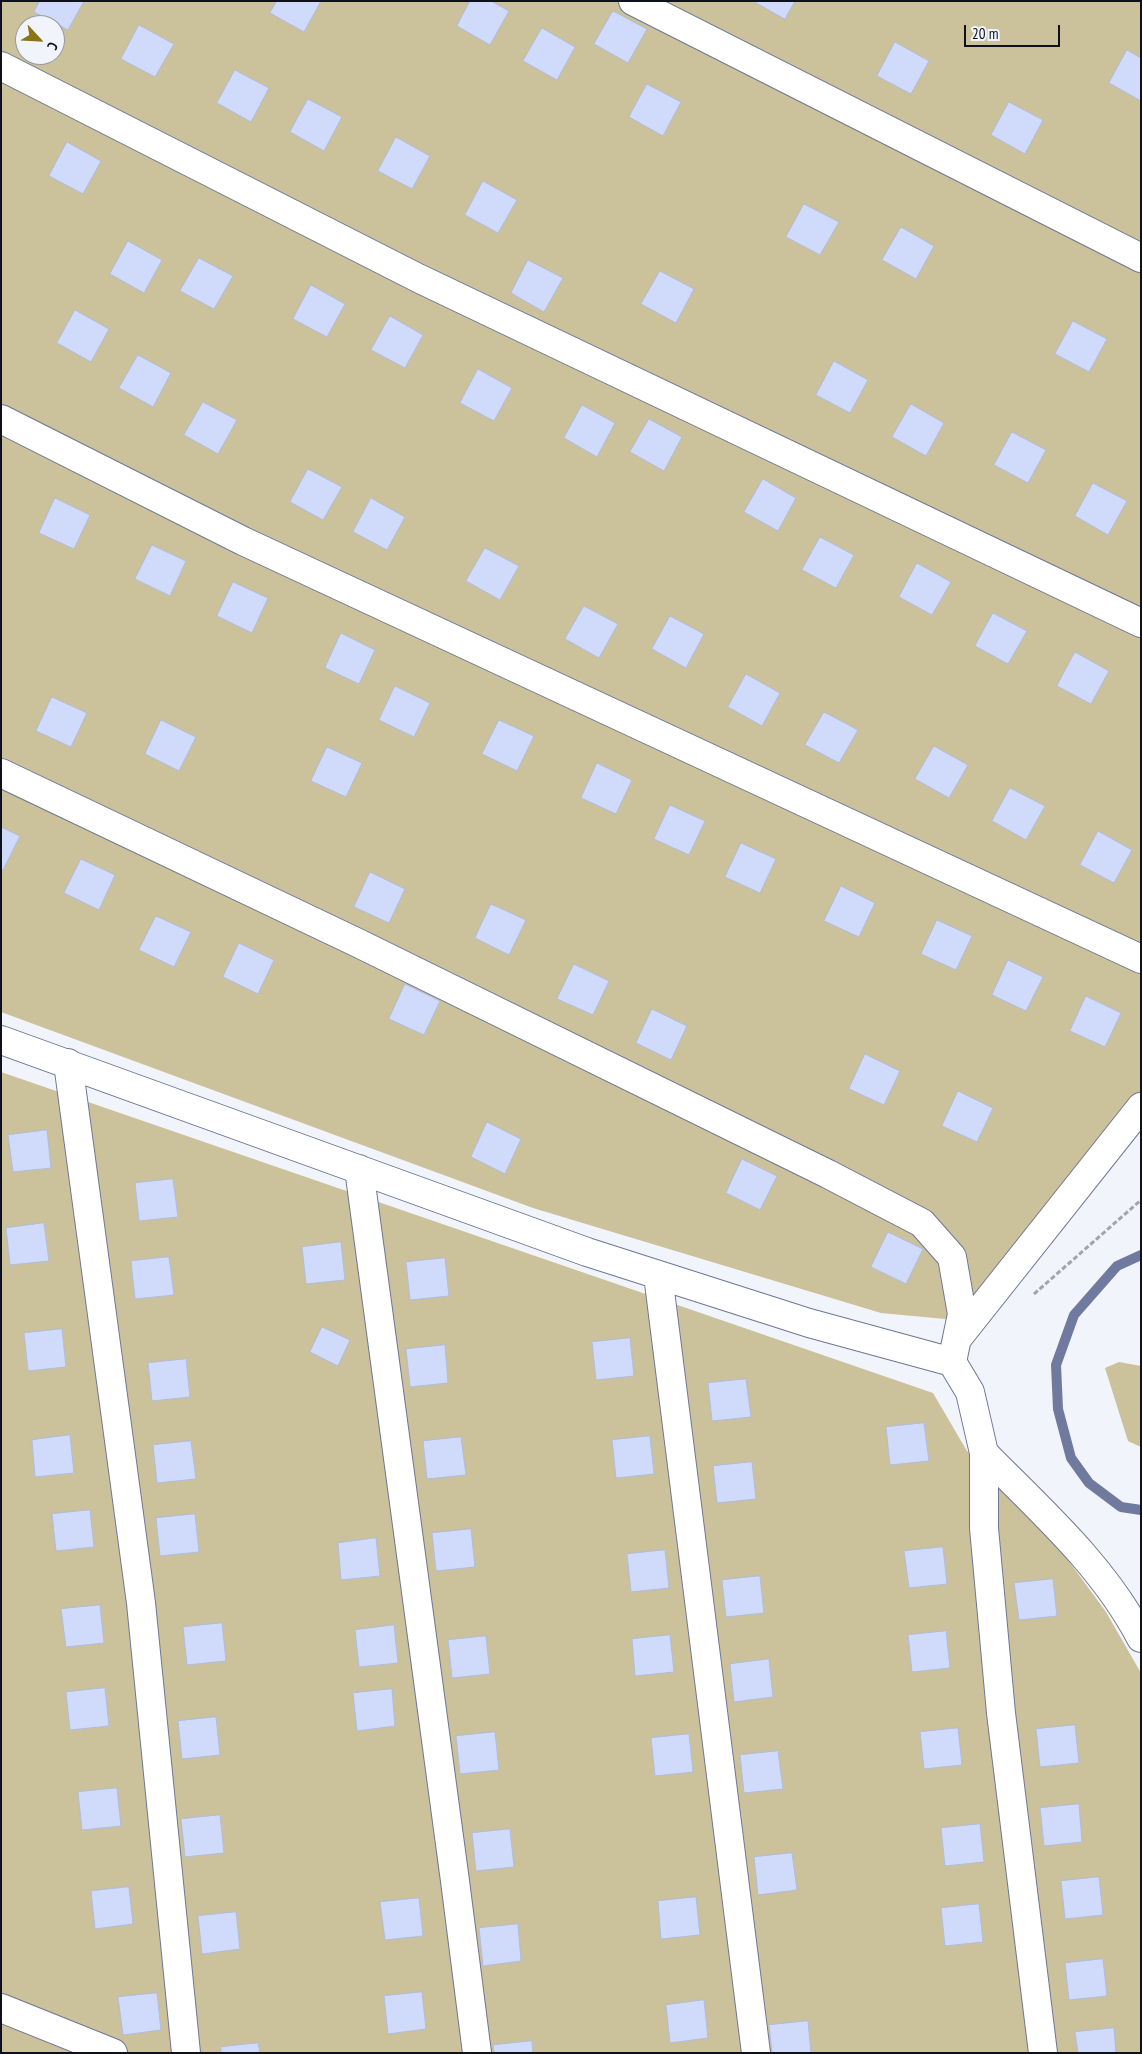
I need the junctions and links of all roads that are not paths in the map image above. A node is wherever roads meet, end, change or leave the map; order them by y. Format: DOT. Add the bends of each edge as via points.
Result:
graph roads {
  1 [pos="633,1"];
  2 [pos="1,66"];
  3 [pos="1141,258"];
  4 [pos="1,419"];
  5 [pos="1141,623"];
  6 [pos="1,773"];
  7 [pos="1141,959"];
  8 [pos="1,1040"];
  9 [pos="68,1064"];
  10 [pos="1141,1107"];
  11 [pos="359,1169"];
  12 [pos="658,1275"];
  13 [pos="955,1351"];
  14 [pos="984,1453"];
  15 [pos="1141,1638"];
  16 [pos="1,2008"];
  17 [pos="113,2053"];
  18 [pos="186,2053"];
  19 [pos="476,2053"];
  20 [pos="756,2053"];
  21 [pos="1043,2053"];
  1 -- 3 [label="lane"];
  2 -- 5 [label="lane" via="427,282"];
  4 -- 7 [label="lane" via="243,541"];
  6 -- 13 [label="lane" via="384,956 922,1223 952,1257 962,1314"];
  8 -- 9 [label="lane"];
  9 -- 11 [label="lane"];
  9 -- 18 [label="lane" via="141,1603"];
  10 -- 13 [label="lane"];
  11 -- 12 [label="lane"];
  11 -- 19 [label="lane"];
  12 -- 13 [label="lane" via="809,1323"];
  12 -- 20 [label="lane"];
  13 -- 14 [label="lane" via="970,1392"];
  14 -- 15 [label="lane" via="1080,1551 1126,1608"];
  14 -- 21 [label="lane" via="984,1528 1001,1713"];
  16 -- 17 [label="lane"];
}
